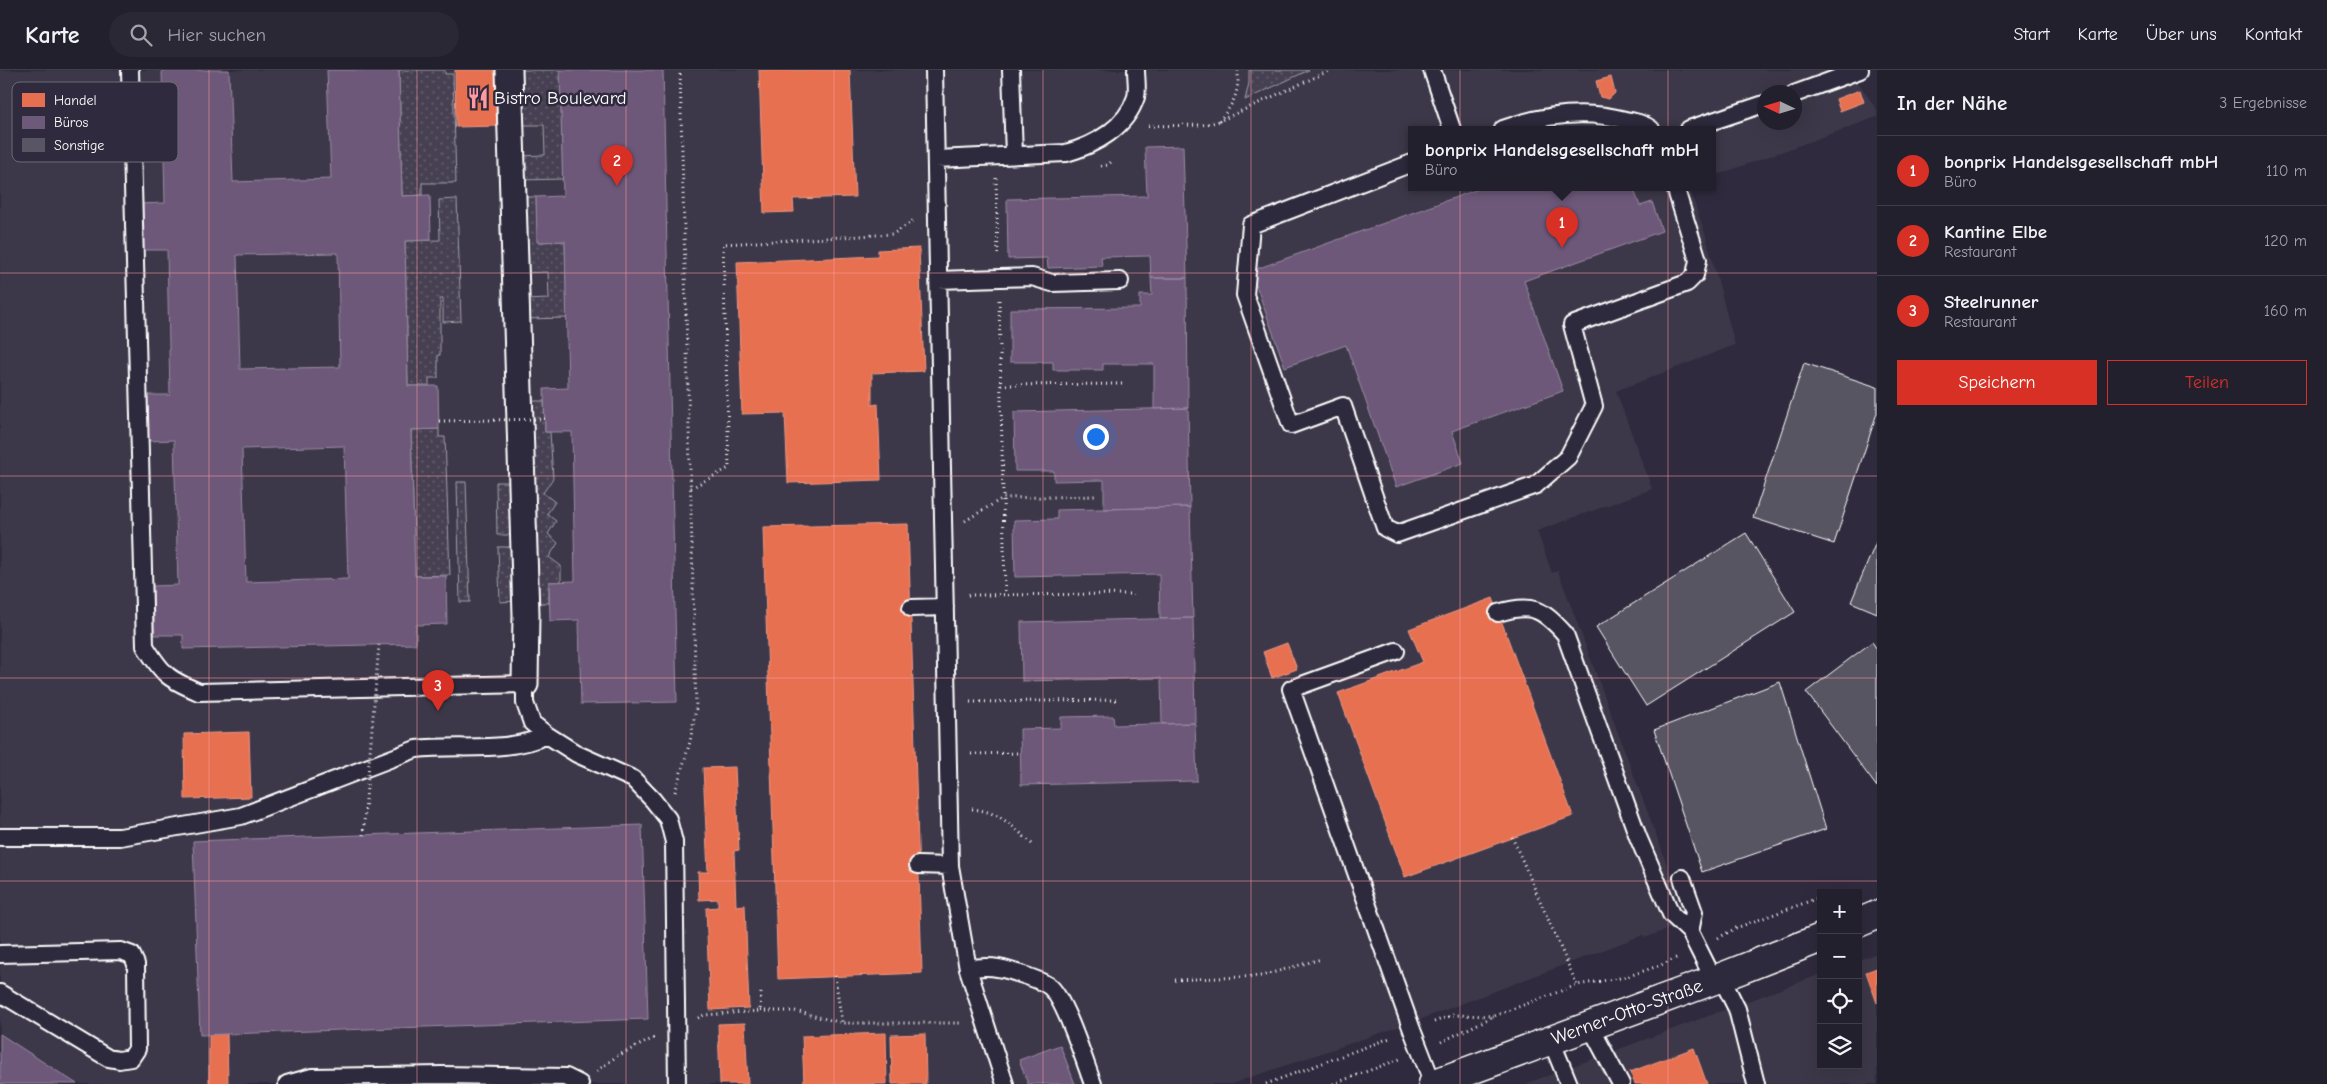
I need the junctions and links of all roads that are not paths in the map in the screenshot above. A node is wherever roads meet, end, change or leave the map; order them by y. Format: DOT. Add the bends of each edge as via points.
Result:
graph roads {
  1 [pos="508,70"];
  2 [pos="934,70"];
  3 [pos="1011,70"];
  4 [pos="1136,70"];
  5 [pos="1432,70"];
  6 [pos="1860,70"];
  7 [pos="1802,91"];
  8 [pos="1757,106"];
  9 [pos="1451,126"];
  10 [pos="1515,126"];
  11 [pos="1646,126"];
  12 [pos="1698,126"];
  13 [pos="1014,155"];
  14 [pos="936,158"];
  15 [pos="132,162"];
  16 [pos="1408,165"];
  17 [pos="1676,191"];
  18 [pos="938,280"];
  19 [pos="1120,281"];
  20 [pos="945,601"];
  21 [pos="911,608"];
  22 [pos="1498,613"];
  23 [pos="1396,651"];
  24 [pos="525,684"];
  25 [pos="547,735"];
  26 [pos="0,837"];
  27 [pos="918,866"];
  28 [pos="950,866"];
  29 [pos="1682,878"];
  30 [pos="1877,915"];
  31 [pos="1862,921"];
  32 [pos="1690,932"];
  33 [pos="1817,940"];
  34 [pos="0,954"];
  35 [pos="968,969"];
  36 [pos="1717,979"];
  37 [pos="0,993"];
  38 [pos="1590,1026"];
  39 [pos="1551,1040"];
  40 [pos="288,1084"];
  41 [pos="580,1084"];
  42 [pos="677,1084"];
  43 [pos="1005,1084"];
  44 [pos="1093,1084"];
  45 [pos="1433,1084"];
  46 [pos="1569,1084"];
  47 [pos="1621,1084"];
  48 [pos="1756,1084"];
  1 -- 24 [label="street" via="526,604"];
  2 -- 14 [label="lane"];
  3 -- 13 [label="lane"];
  4 -- 13 [label="lane" via="1136,96 1125,118 1106,135 1086,147 1066,153"];
  5 -- 9 [label="lane"];
  6 -- 7 [label="lane"];
  8 -- 12 [label="lane"];
  10 -- 11 [label="lane" via="1560,115 1604,114"];
  13 -- 14 [label="lane"];
  14 -- 18 [label="lane"];
  15 -- 24 [label="lane" via="145,646 161,672 199,692"];
  16 -- 17 [label="lane" via="1251,225 1246,294 1291,425 1343,406 1385,528 1398,534 1536,485 1568,457 1594,406 1572,325 1686,283 1695,275 1698,260"];
  18 -- 19 [label="lane" via="1032,277 1052,283"];
  18 -- 20 [label="lane"];
  20 -- 21 [label="lane"];
  20 -- 28 [label="lane"];
  22 -- 32 [label="lane" via="1517,607 1538,610 1565,634 1638,837 1671,914"];
  23 -- 45 [label="lane" via="1291,688"];
  24 -- 25 [label="lane" via="525,703 532,723"];
  25 -- 26 [label="lane" via="531,743 513,746 416,749 242,816 120,837"];
  25 -- 42 [label="lane" via="577,754 633,779 668,819 674,842"];
  27 -- 28 [label="lane"];
  28 -- 35 [label="lane"];
  29 -- 32 [label="lane" via="1694,912"];
  30 -- 31 [label="main road"];
  32 -- 36 [label="lane"];
  33 -- 36 [label="main road, Werner-Otto-Straße"];
  34 -- 37 [label="lane" via="121,951 132,955 136,964 137,1049 131,1058 108,1058"];
  35 -- 43 [label="lane"];
  35 -- 44 [label="lane" via="999,967 1050,987 1061,1004"];
  36 -- 38 [label="main road, Werner-Otto-Straße"];
  36 -- 48 [label="lane" via="1737,1009"];
  38 -- 39 [label="main road, Werner-Otto-Straße"];
  38 -- 47 [label="lane"];
  39 -- 45 [label="main road, Werner-Otto-Straße"];
  39 -- 46 [label="lane"];
  40 -- 41 [label="lane" via="312,1077 442,1075 566,1077"];
}
